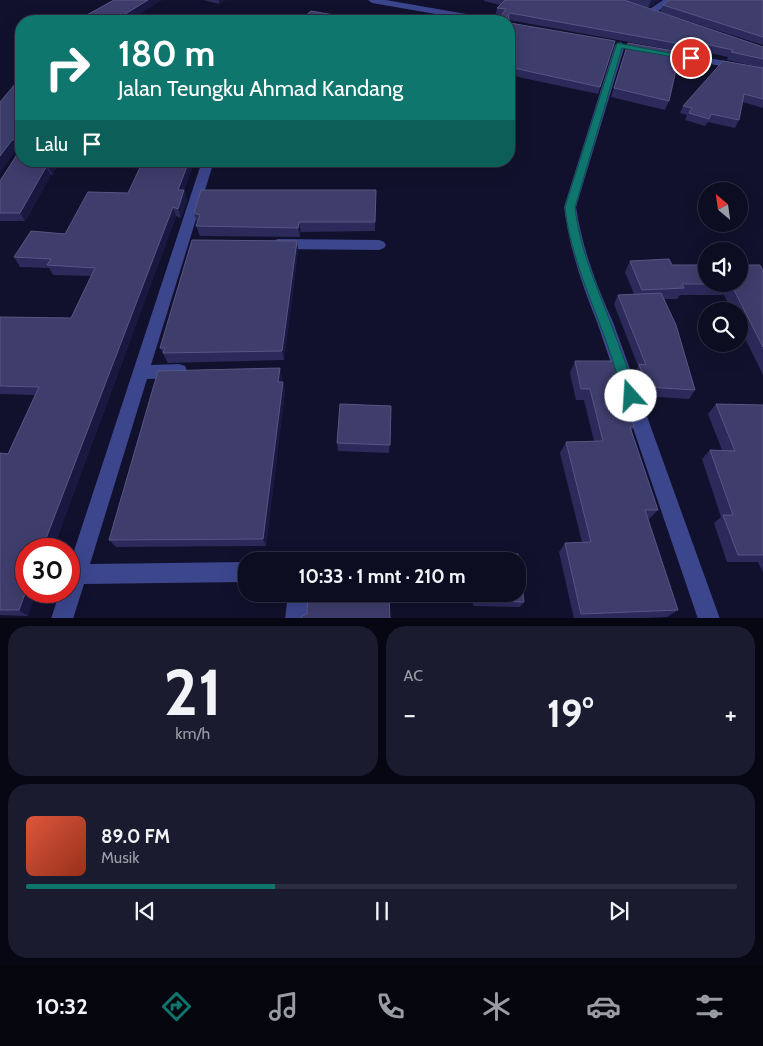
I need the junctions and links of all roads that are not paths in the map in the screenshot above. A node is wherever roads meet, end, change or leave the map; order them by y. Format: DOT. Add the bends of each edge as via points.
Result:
graph roads {
  1 [pos="372,0"];
  2 [pos="669,0"];
  3 [pos="650,13"];
  4 [pos="456,15"];
  5 [pos="619,45"];
  6 [pos="646,50"];
  7 [pos="763,71"];
  8 [pos="206,167"];
  9 [pos="181,243"];
  10 [pos="201,243"];
  11 [pos="260,244"];
  12 [pos="379,245"];
  13 [pos="196,370"];
  14 [pos="140,372"];
  15 [pos="80,564"];
  16 [pos="238,572"];
  17 [pos="80,574"];
  18 [pos="297,602"];
  19 [pos="67,603"];
  20 [pos="62,618"];
  21 [pos="296,618"];
  22 [pos="708,618"];
  1 -- 4 [label="street"];
  2 -- 3 [label="street"];
  5 -- 22 [label="street" via="570,207 572,226 594,298"];
  6 -- 7 [label="street"];
  8 -- 9 [label="street"];
  9 -- 10 [label="street"];
  9 -- 14 [label="street"];
  11 -- 12 [label="street"];
  13 -- 14 [label="street"];
  14 -- 15 [label="street"];
  16 -- 17 [label="street"];
  18 -- 21 [label="street"];
  19 -- 20 [label="street"];
}
